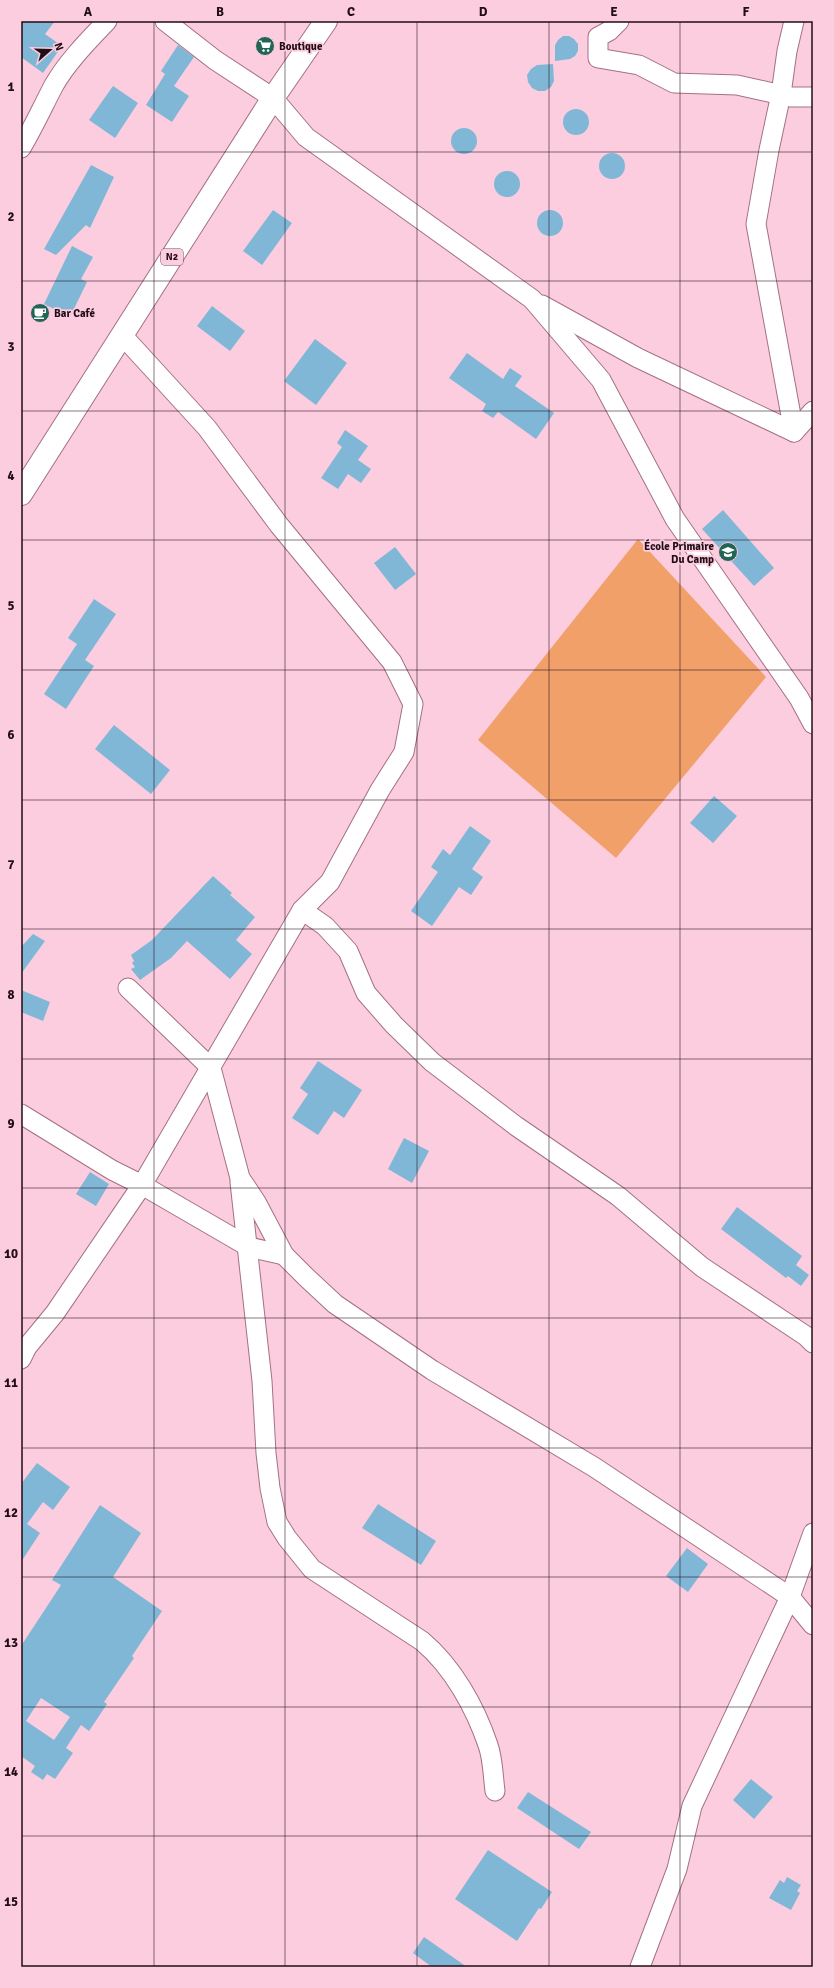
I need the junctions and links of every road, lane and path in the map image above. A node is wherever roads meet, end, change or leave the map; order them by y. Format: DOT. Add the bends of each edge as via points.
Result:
graph roads {
  1 [pos="107,21"];
  2 [pos="164,21"];
  3 [pos="326,21"];
  4 [pos="620,21"];
  5 [pos="794,21"];
  6 [pos="781,94"];
  7 [pos="273,98"];
  8 [pos="813,98"];
  9 [pos="21,148"];
  10 [pos="532,299"];
  11 [pos="122,335"];
  12 [pos="813,411"];
  13 [pos="794,432"];
  14 [pos="21,494"];
  15 [pos="813,724"];
  16 [pos="302,910"];
  17 [pos="128,988"];
  18 [pos="211,1068"];
  19 [pos="21,1114"];
  20 [pos="240,1178"];
  21 [pos="142,1185"];
  22 [pos="249,1247"];
  23 [pos="284,1255"];
  24 [pos="813,1343"];
  25 [pos="21,1359"];
  26 [pos="813,1533"];
  27 [pos="790,1597"];
  28 [pos="813,1625"];
  29 [pos="495,1791"];
  30 [pos="640,1967"];
  1 -- 9 [label="street" via="78,52 55,84"];
  2 -- 7 [label="street" via="215,60"];
  3 -- 7 [label="highway, N2"];
  4 -- 6 [label="street" via="598,37 598,58 639,65 674,83 737,85"];
  5 -- 6 [label="street"];
  6 -- 8 [label="street"];
  6 -- 13 [label="street" via="756,224"];
  7 -- 10 [label="street" via="306,138"];
  7 -- 11 [label="highway, N2"];
  10 -- 13 [label="street" via="638,358"];
  10 -- 15 [label="street" via="601,380 675,519 799,698"];
  11 -- 14 [label="highway, N2"];
  11 -- 16 [label="street" via="207,428 279,525 392,662 412,704 404,752 380,790 330,882"];
  12 -- 13 [label="street"];
  16 -- 18 [label="street"];
  16 -- 24 [label="street" via="325,926 348,951 366,993 432,1062 516,1126 618,1196 702,1267"];
  17 -- 18 [label="street"];
  18 -- 20 [label="street"];
  18 -- 21 [label="street"];
  19 -- 21 [label="street" via="112,1170"];
  20 -- 22 [label="street"];
  20 -- 23 [label="street"];
  21 -- 22 [label="street"];
  21 -- 25 [label="street"];
  22 -- 23 [label="street"];
  22 -- 29 [label="street" via="266,1453 270,1488 278,1522 287,1538 312,1569 422,1640 436,1653 454,1677 478,1720 488,1746"];
  23 -- 27 [label="street" via="335,1304 432,1370 594,1467"];
  26 -- 27 [label="street"];
  27 -- 28 [label="street"];
  27 -- 30 [label="street" via="692,1806 677,1869"];
}
